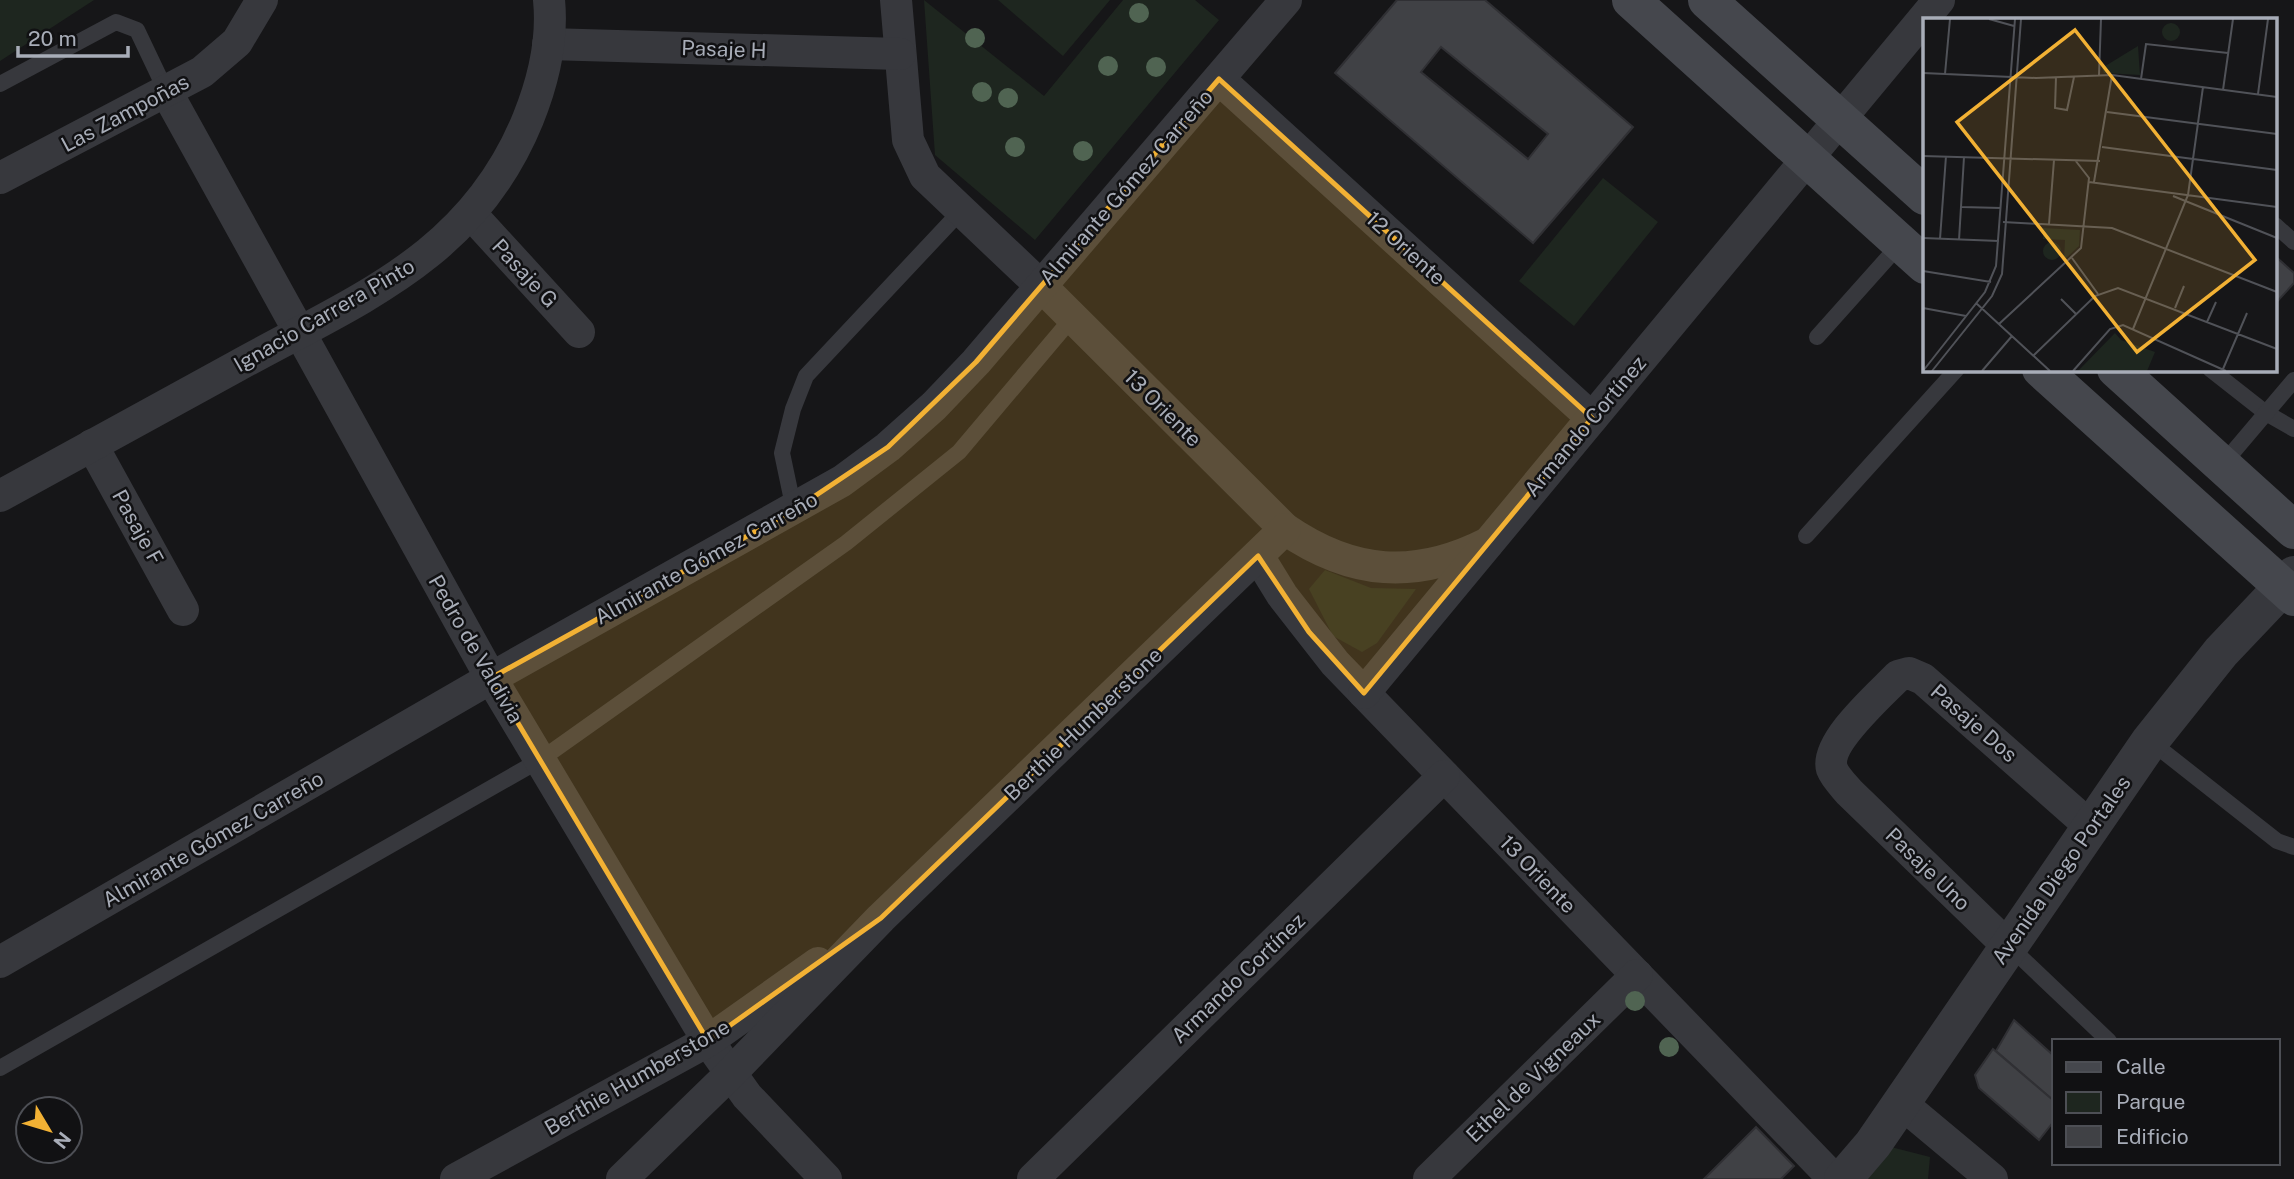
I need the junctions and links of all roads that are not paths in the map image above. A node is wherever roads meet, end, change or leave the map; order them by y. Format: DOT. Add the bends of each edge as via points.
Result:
graph roads {
  1 [pos="262,0"];
  2 [pos="549,0"];
  3 [pos="896,0"];
  4 [pos="1631,0"];
  5 [pos="1707,0"];
  6 [pos="1939,0"];
  7 [pos="1275,6"];
  8 [pos="1924,18"];
  9 [pos="1923,19"];
  10 [pos="548,44"];
  11 [pos="900,54"];
  12 [pos="1219,79"];
  13 [pos="0,84"];
  14 [pos="166,91"];
  15 [pos="1840,120"];
  16 [pos="1807,159"];
  17 [pos="0,178"];
  18 [pos="1923,194"];
  19 [pos="960,212"];
  20 [pos="471,214"];
  21 [pos="2276,226"];
  22 [pos="2294,242"];
  23 [pos="1913,254"];
  24 [pos="1041,286"];
  25 [pos="1073,317"];
  26 [pos="299,331"];
  27 [pos="579,332"];
  28 [pos="1817,337"];
  29 [pos="1955,371"];
  30 [pos="2043,371"];
  31 [pos="2118,371"];
  32 [pos="2213,371"];
  33 [pos="2294,380"];
  34 [pos="2266,412"];
  35 [pos="1592,418"];
  36 [pos="2294,429"];
  37 [pos="92,445"];
  38 [pos="2222,464"];
  39 [pos="0,496"];
  40 [pos="794,510"];
  41 [pos="1285,529"];
  42 [pos="2294,530"];
  43 [pos="1806,536"];
  44 [pos="1488,543"];
  45 [pos="1258,555"];
  46 [pos="2290,586"];
  47 [pos="183,610"];
  48 [pos="491,678"];
  49 [pos="1364,693"];
  50 [pos="2150,741"];
  51 [pos="540,760"];
  52 [pos="1444,776"];
  53 [pos="1849,792"];
  54 [pos="2091,827"];
  55 [pos="2294,847"];
  56 [pos="881,918"];
  57 [pos="2008,946"];
  58 [pos="0,962"];
  59 [pos="1637,975"];
  60 [pos="2107,1039"];
  61 [pos="708,1041"];
  62 [pos="0,1068"];
  63 [pos="730,1074"];
  64 [pos="1901,1102"];
  65 [pos="456,1179"];
  66 [pos="622,1179"];
  67 [pos="827,1179"];
  68 [pos="1033,1179"];
  69 [pos="1429,1179"];
  70 [pos="1834,1179"];
  71 [pos="1843,1179"];
  72 [pos="1992,1179"];
  1 -- 14 [label="street, Las Zampoñas" via="251,24 220,59"];
  2 -- 10 [label="street, Ignacio Carrera Pinto"];
  3 -- 11 [label="street, 13 Oriente"];
  4 -- 16 [label="main road"];
  5 -- 15 [label="main road"];
  6 -- 8 [label="street, Armando Cortínez"];
  7 -- 12 [label="street, Almirante Gómez Carreño"];
  9 -- 15 [label="street, Armando Cortínez"];
  10 -- 11 [label="street, Pasaje H"];
  10 -- 20 [label="street, Ignacio Carrera Pinto" via="534,106 522,135"];
  11 -- 19 [label="street, 13 Oriente" via="905,120 915,159"];
  12 -- 24 [label="street, Almirante Gómez Carreño"];
  12 -- 35 [label="street, 12 Oriente"];
  13 -- 14 [label="lane" via="116,22 137,30"];
  14 -- 17 [label="street, Las Zampoñas"];
  14 -- 26 [label="street, Pedro de Valdivia"];
  15 -- 16 [label="street, Armando Cortínez"];
  15 -- 18 [label="main road"];
  16 -- 23 [label="main road"];
  16 -- 35 [label="street, Armando Cortínez"];
  19 -- 24 [label="street, 13 Oriente"];
  19 -- 40 [label="lane" via="806,376 782,453"];
  20 -- 26 [label="street, Ignacio Carrera Pinto" via="416,264"];
  20 -- 27 [label="street, Pasaje G"];
  21 -- 22 [label="lane"];
  23 -- 28 [label="lane"];
  24 -- 25 [label="street, 13 Oriente"];
  24 -- 40 [label="street, Almirante Gómez Carreño" via="934,406 879,453"];
  25 -- 41 [label="street, 13 Oriente"];
  25 -- 51 [label="lane" via="959,452 846,543"];
  26 -- 37 [label="street, Ignacio Carrera Pinto"];
  26 -- 48 [label="street, Pedro de Valdivia"];
  29 -- 43 [label="lane"];
  30 -- 46 [label="main road"];
  31 -- 38 [label="main road"];
  32 -- 34 [label="lane"];
  33 -- 34 [label="lane"];
  34 -- 36 [label="lane"];
  34 -- 38 [label="lane"];
  35 -- 44 [label="street, Armando Cortínez"];
  37 -- 39 [label="street, Ignacio Carrera Pinto"];
  37 -- 47 [label="street, Pasaje F"];
  38 -- 42 [label="main road"];
  40 -- 48 [label="street, Almirante Gómez Carreño"];
  41 -- 44 [label="street, 13 Oriente" via="1331,556 1381,568 1437,564"];
  41 -- 45 [label="street, Berthie Humberstone"];
  44 -- 49 [label="street, Armando Cortínez"];
  45 -- 49 [label="street, 13 Oriente" via="1309,632"];
  45 -- 56 [label="street, Berthie Humberstone"];
  46 -- 50 [label="street, Avenida Diego Portales" via="2221,652"];
  48 -- 51 [label="street, Pedro de Valdivia"];
  48 -- 58 [label="street, Almirante Gómez Carreño"];
  49 -- 52 [label="street, 13 Oriente"];
  50 -- 54 [label="street, Avenida Diego Portales"];
  50 -- 55 [label="lane" via="2277,841"];
  51 -- 61 [label="street, Pedro de Valdivia"];
  51 -- 62 [label="lane"];
  52 -- 59 [label="street, 13 Oriente"];
  52 -- 68 [label="street, Armando Cortínez"];
  53 -- 54 [label="street, Pasaje Dos" via="1832,769 1835,747 1898,676 1909,673 1923,679"];
  53 -- 57 [label="street, Pasaje Uno"];
  54 -- 57 [label="street, Avenida Diego Portales"];
  56 -- 61 [label="street, Berthie Humberstone"];
  56 -- 63 [label="street, Berthie Humberstone"];
  57 -- 60 [label="lane"];
  57 -- 64 [label="street, Avenida Diego Portales"];
  59 -- 69 [label="street, Ethel de Vigneaux"];
  59 -- 70 [label="street, 13 Oriente"];
  61 -- 63 [label="street, Pedro de Valdivia"];
  61 -- 65 [label="street, Berthie Humberstone"];
  63 -- 66 [label="street, Berthie Humberstone"];
  63 -- 67 [label="street, Pedro de Valdivia"];
  64 -- 71 [label="street, Avenida Diego Portales"];
  64 -- 72 [label="street"];
}
